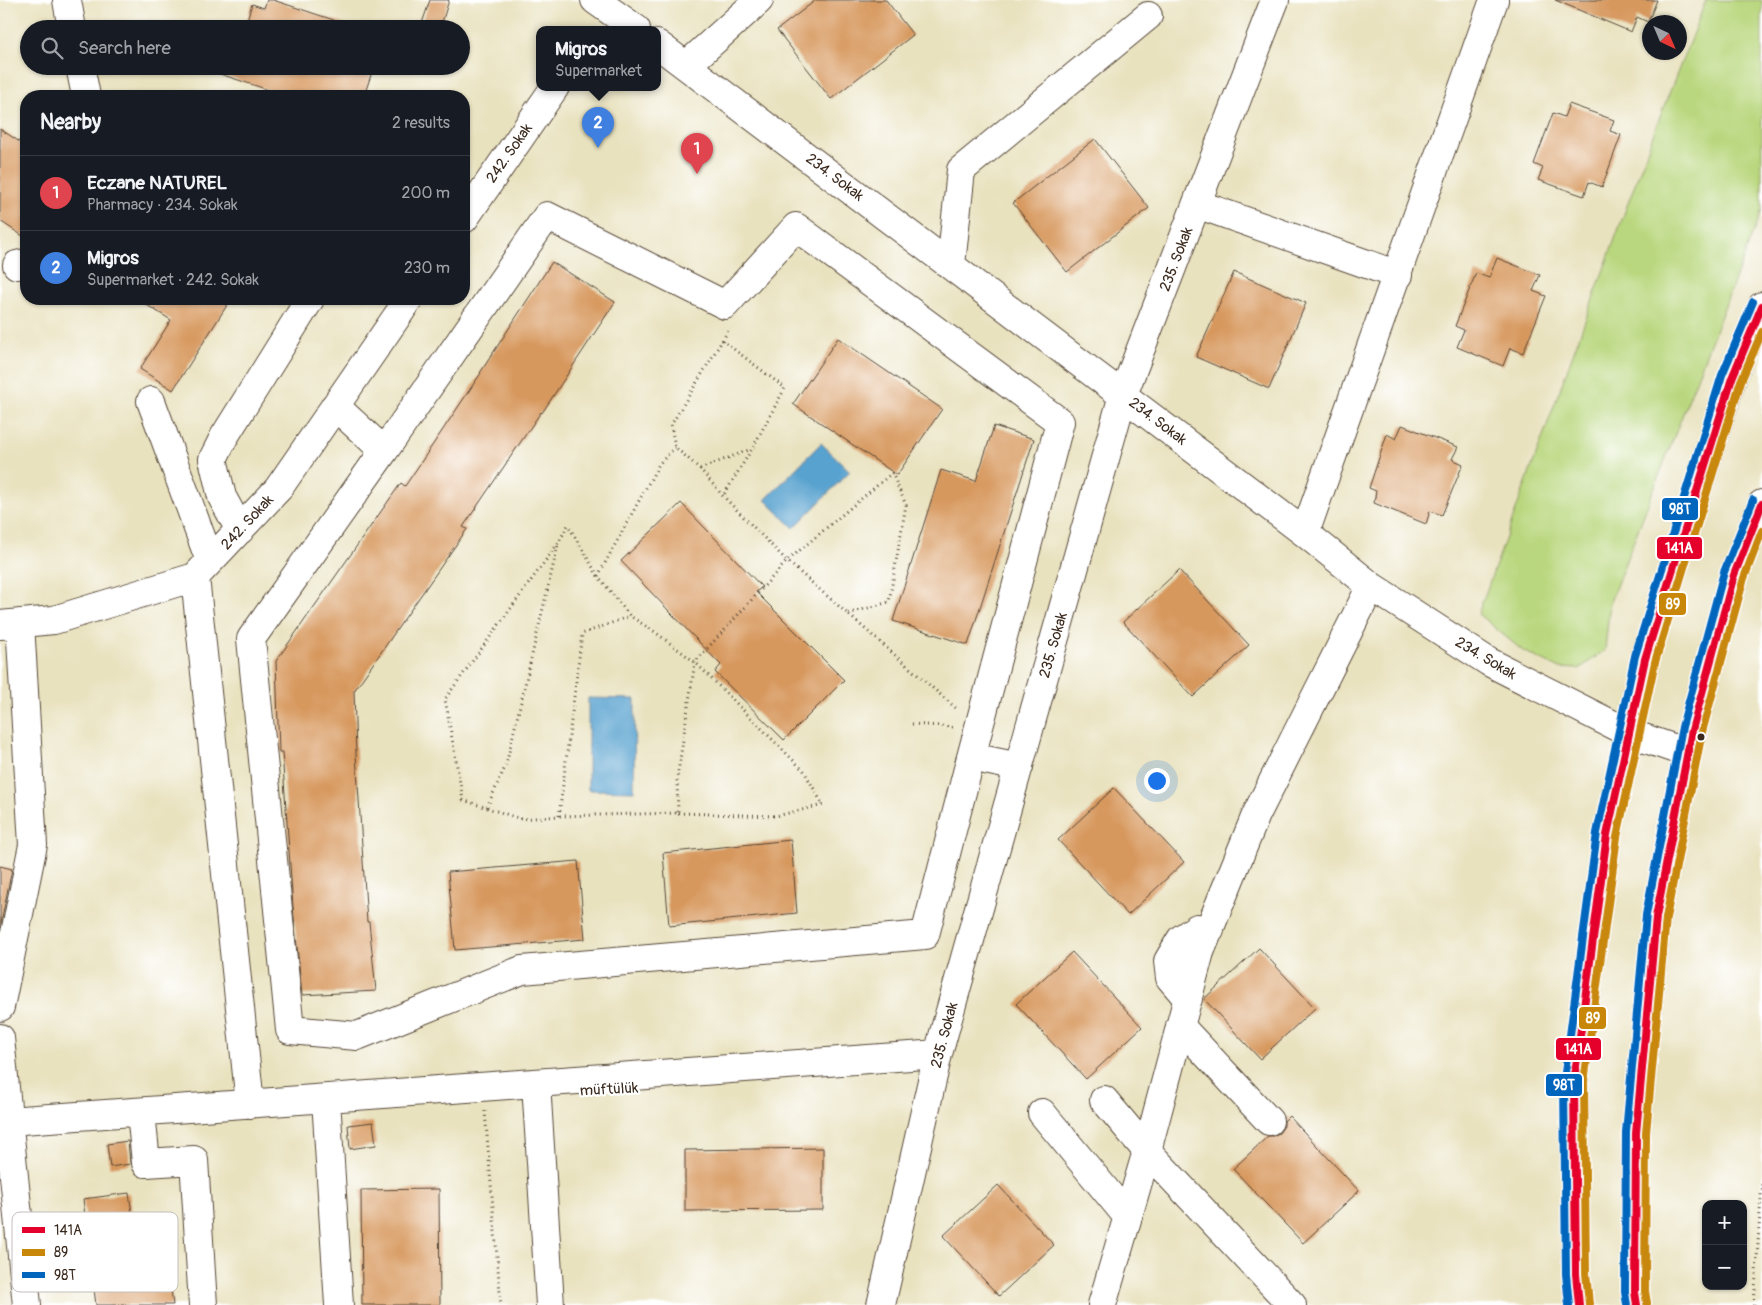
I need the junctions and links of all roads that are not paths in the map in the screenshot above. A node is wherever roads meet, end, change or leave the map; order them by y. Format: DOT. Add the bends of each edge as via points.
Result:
graph roads {
  1 [pos="67,0"];
  2 [pos="759,0"];
  3 [pos="1275,0"];
  4 [pos="1494,0"];
  5 [pos="599,13"];
  6 [pos="1148,16"];
  7 [pos="70,20"];
  8 [pos="629,26"];
  9 [pos="661,47"];
  10 [pos="687,65"];
  11 [pos="82,75"];
  12 [pos="85,90"];
  13 [pos="552,91"];
  14 [pos="1197,204"];
  15 [pos="470,210"];
  16 [pos="951,265"];
  17 [pos="1398,275"];
  18 [pos="306,305"];
  19 [pos="405,305"];
  20 [pos="1762,306"];
  21 [pos="1124,395"];
  22 [pos="151,401"];
  23 [pos="335,406"];
  24 [pos="384,451"];
  25 [pos="1762,504"];
  26 [pos="240,530"];
  27 [pos="1305,533"];
  28 [pos="203,569"];
  29 [pos="1371,586"];
  30 [pos="10,624"];
  31 [pos="1629,733"];
  32 [pos="1688,752"];
  33 [pos="971,757"];
  34 [pos="1019,767"];
  35 [pos="0,1007"];
  36 [pos="1180,1026"];
  37 [pos="0,1038"];
  38 [pos="938,1054"];
  39 [pos="536,1084"];
  40 [pos="326,1099"];
  41 [pos="1104,1100"];
  42 [pos="250,1104"];
  43 [pos="141,1112"];
  44 [pos="1042,1113"];
  45 [pos="1269,1121"];
  46 [pos="8,1122"];
  47 [pos="1147,1151"];
  48 [pos="17,1212"];
  49 [pos="1128,1216"];
  50 [pos="26,1292"];
  51 [pos="27,1305"];
  52 [pos="203,1305"];
  53 [pos="339,1305"];
  54 [pos="550,1305"];
  55 [pos="881,1305"];
  56 [pos="1102,1305"];
  57 [pos="1292,1305"];
  58 [pos="1578,1305"];
  59 [pos="1637,1305"];
  1 -- 7 [label="street"];
  2 -- 10 [label="street"];
  3 -- 14 [label="street, 235. Sokak"];
  4 -- 17 [label="street"];
  5 -- 8 [label="street"];
  6 -- 16 [label="street" via="961,170"];
  9 -- 10 [label="street, 234. Sokak"];
  10 -- 16 [label="street, 234. Sokak"];
  11 -- 12 [label="street"];
  13 -- 15 [label="street, 242. Sokak"];
  14 -- 17 [label="street"];
  14 -- 21 [label="street, 235. Sokak"];
  16 -- 21 [label="street, 234. Sokak"];
  17 -- 27 [label="street"];
  18 -- 26 [label="street" via="213,459 222,497"];
  19 -- 23 [label="street, 242. Sokak"];
  20 -- 31 [label="street" via="1732,378 1645,659"];
  21 -- 27 [label="street, 234. Sokak"];
  21 -- 34 [label="street, 235. Sokak"];
  22 -- 28 [label="street"];
  23 -- 24 [label="street"];
  23 -- 26 [label="street, 242. Sokak" via="278,489"];
  24 -- 33 [label="street" via="547,216 725,305 796,227 1060,422"];
  24 -- 33 [label="street" via="251,639 290,1030 357,1036 522,970 925,935"];
  25 -- 32 [label="street" via="1734,575"];
  26 -- 28 [label="street, 242. Sokak"];
  27 -- 29 [label="street, 234. Sokak"];
  28 -- 30 [label="street, 242. Sokak" via="54,620"];
  28 -- 42 [label="street"];
  29 -- 31 [label="street, 234. Sokak" via="1489,662"];
  29 -- 36 [label="street" via="1256,815 1200,952"];
  30 -- 35 [label="street" via="33,845"];
  31 -- 32 [label="street, 234. Sokak"];
  31 -- 58 [label="street" via="1606,835 1574,1081"];
  32 -- 59 [label="street" via="1656,917 1637,1123"];
  33 -- 34 [label="street"];
  34 -- 38 [label="street, 235. Sokak"];
  36 -- 45 [label="street"];
  36 -- 47 [label="street"];
  37 -- 46 [label="street"];
  38 -- 39 [label="street"];
  38 -- 55 [label="street, 235. Sokak"];
  39 -- 40 [label="street"];
  39 -- 54 [label="street"];
  40 -- 42 [label="street"];
  40 -- 53 [label="street"];
  41 -- 47 [label="street"];
  42 -- 43 [label="street"];
  43 -- 46 [label="street"];
  43 -- 52 [label="street" via="146,1163 194,1160"];
  44 -- 49 [label="street"];
  46 -- 48 [label="street"];
  47 -- 49 [label="street"];
  47 -- 57 [label="street"];
  49 -- 56 [label="street"];
  50 -- 51 [label="street"];
}
